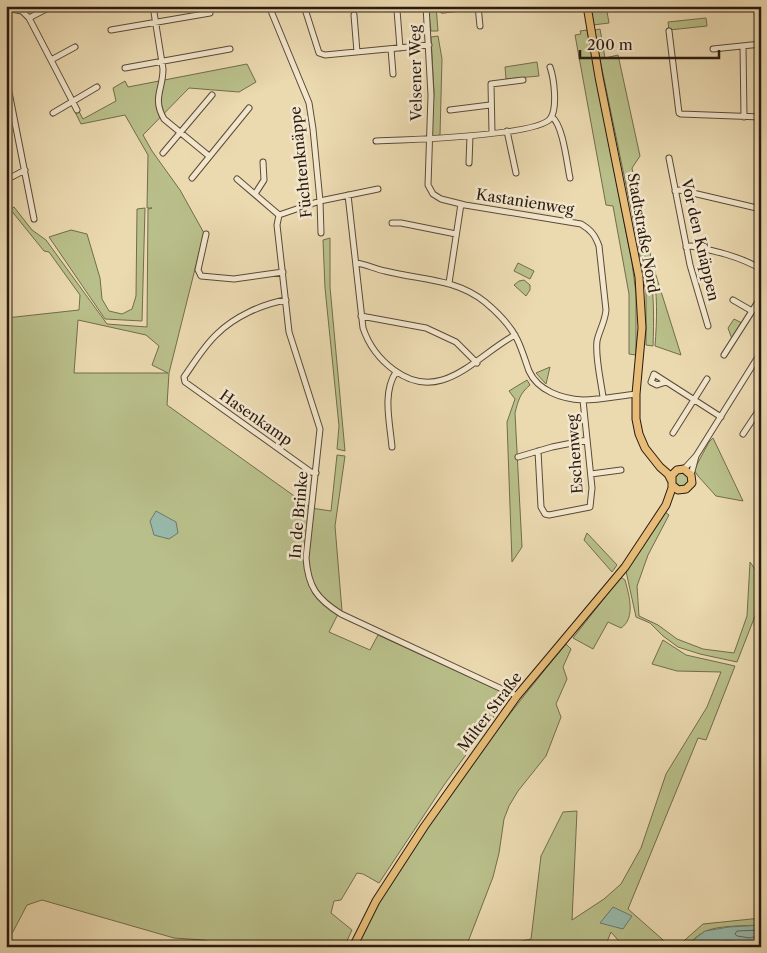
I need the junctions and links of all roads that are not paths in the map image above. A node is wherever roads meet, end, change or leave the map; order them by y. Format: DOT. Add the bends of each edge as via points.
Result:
graph roads {
  1 [pos="52,6"];
  2 [pos="153,6"];
  3 [pos="269,6"];
  4 [pos="304,6"];
  5 [pos="426,6"];
  6 [pos="478,6"];
  7 [pos="587,6"];
  8 [pos="6,8"];
  9 [pos="397,10"];
  10 [pos="443,10"];
  11 [pos="210,13"];
  12 [pos="354,14"];
  13 [pos="29,18"];
  14 [pos="155,22"];
  15 [pos="480,26"];
  16 [pos="111,30"];
  17 [pos="669,31"];
  18 [pos="761,44"];
  19 [pos="429,45"];
  20 [pos="744,46"];
  21 [pos="75,47"];
  22 [pos="400,48"];
  23 [pos="230,49"];
  24 [pos="390,49"];
  25 [pos="713,49"];
  26 [pos="357,52"];
  27 [pos="51,60"];
  28 [pos="162,60"];
  29 [pos="550,67"];
  30 [pos="124,68"];
  31 [pos="393,74"];
  32 [pos="6,77"];
  33 [pos="523,80"];
  34 [pos="97,87"];
  35 [pos="212,95"];
  36 [pos="72,101"];
  37 [pos="490,105"];
  38 [pos="249,108"];
  39 [pos="76,110"];
  40 [pos="450,110"];
  41 [pos="53,113"];
  42 [pos="744,116"];
  43 [pos="14,117"];
  44 [pos="552,117"];
  45 [pos="761,117"];
  46 [pos="6,118"];
  47 [pos="508,131"];
  48 [pos="179,132"];
  49 [pos="492,133"];
  50 [pos="470,136"];
  51 [pos="429,140"];
  52 [pos="376,141"];
  53 [pos="163,153"];
  54 [pos="209,156"];
  55 [pos="669,158"];
  56 [pos="263,162"];
  57 [pos="469,163"];
  58 [pos="25,170"];
  59 [pos="516,173"];
  60 [pos="192,178"];
  61 [pos="570,178"];
  62 [pos="6,180"];
  63 [pos="237,180"];
  64 [pos="428,186"];
  65 [pos="378,189"];
  66 [pos="675,191"];
  67 [pos="255,194"];
  68 [pos="348,195"];
  69 [pos="320,201"];
  70 [pos="461,204"];
  71 [pos="761,210"];
  72 [pos="279,216"];
  73 [pos="34,219"];
  74 [pos="392,223"];
  75 [pos="320,233"];
  76 [pos="206,234"];
  77 [pos="456,234"];
  78 [pos="686,247"];
  79 [pos="356,263"];
  80 [pos="761,269"];
  81 [pos="282,272"];
  82 [pos="449,283"];
  83 [pos="761,297"];
  84 [pos="286,300"];
  85 [pos="733,300"];
  86 [pos="752,311"];
  87 [pos="361,316"];
  88 [pos="708,326"];
  89 [pos="515,335"];
  90 [pos="761,352"];
  91 [pos="724,355"];
  92 [pos="477,363"];
  93 [pos="396,372"];
  94 [pos="707,379"];
  95 [pos="666,382"];
  96 [pos="636,394"];
  97 [pos="603,398"];
  98 [pos="584,400"];
  99 [pos="694,400"];
  100 [pos="761,407"];
  101 [pos="721,416"];
  102 [pos="673,434"];
  103 [pos="743,434"];
  104 [pos="587,440"];
  105 [pos="392,447"];
  106 [pos="538,451"];
  107 [pos="696,456"];
  108 [pos="518,457"];
  109 [pos="656,461"];
  110 [pos="681,469"];
  111 [pos="621,470"];
  112 [pos="316,473"];
  113 [pos="591,474"];
  114 [pos="691,475"];
  115 [pos="671,482"];
  116 [pos="680,490"];
  117 [pos="666,505"];
  118 [pos="517,696"];
  119 [pos="353,947"];
  1 -- 13 [label="street"];
  2 -- 14 [label="street"];
  3 -- 69 [label="street, Füchtenknäppe" via="309,103"];
  4 -- 26 [label="street" via="319,53"];
  5 -- 19 [label="street, Velsener Weg"];
  6 -- 10 [label="street"];
  6 -- 15 [label="street"];
  7 -- 96 [label="main road, Stadtstraße Nord" via="639,277 642,328"];
  8 -- 13 [label="street" via="22,11"];
  9 -- 22 [label="street"];
  11 -- 14 [label="street"];
  12 -- 26 [label="street"];
  13 -- 27 [label="street"];
  14 -- 16 [label="street"];
  14 -- 28 [label="street"];
  17 -- 42 [label="street" via="680,112 685,115"];
  18 -- 20 [label="street"];
  19 -- 22 [label="street"];
  19 -- 51 [label="street, Velsener Weg"];
  20 -- 25 [label="street"];
  20 -- 42 [label="street"];
  21 -- 27 [label="street"];
  22 -- 24 [label="street"];
  23 -- 28 [label="street"];
  24 -- 26 [label="street"];
  24 -- 31 [label="street"];
  27 -- 36 [label="street"];
  28 -- 30 [label="street"];
  28 -- 48 [label="street" via="163,79 158,104 164,119"];
  29 -- 44 [label="street" via="554,92"];
  32 -- 43 [label="street"];
  33 -- 37 [label="street" via="491,84"];
  34 -- 36 [label="street"];
  35 -- 48 [label="street"];
  36 -- 39 [label="street"];
  36 -- 41 [label="street"];
  37 -- 40 [label="street"];
  37 -- 49 [label="street"];
  38 -- 54 [label="street"];
  42 -- 45 [label="street"];
  43 -- 46 [label="street"];
  43 -- 58 [label="street"];
  44 -- 47 [label="street" via="546,122"];
  44 -- 61 [label="street" via="557,123"];
  47 -- 49 [label="street"];
  47 -- 59 [label="street"];
  48 -- 53 [label="street"];
  48 -- 54 [label="street"];
  49 -- 50 [label="street"];
  50 -- 51 [label="street"];
  50 -- 57 [label="street"];
  51 -- 52 [label="street, Velsener Weg"];
  51 -- 64 [label="street, Velsener Weg"];
  54 -- 60 [label="street"];
  55 -- 66 [label="street, Vor den Knäppen"];
  56 -- 67 [label="street" via="264,180"];
  58 -- 62 [label="street"];
  58 -- 73 [label="street"];
  63 -- 67 [label="street"];
  64 -- 70 [label="street, Kastanienweg" via="441,199"];
  65 -- 68 [label="street"];
  66 -- 71 [label="street"];
  66 -- 78 [label="street, Vor den Knäppen"];
  67 -- 72 [label="street"];
  68 -- 69 [label="street"];
  68 -- 79 [label="street"];
  69 -- 72 [label="street"];
  69 -- 75 [label="street, Füchtenknäppe"];
  70 -- 77 [label="street, Kastanienweg"];
  70 -- 97 [label="street, Kastanienweg" via="582,224 596,237 606,310 597,348"];
  72 -- 81 [label="street, In de Brinke" via="276,225"];
  74 -- 77 [label="street"];
  76 -- 81 [label="street" via="198,270 201,276 234,279"];
  77 -- 82 [label="street, Kastanienweg"];
  78 -- 80 [label="street" via="728,254"];
  78 -- 88 [label="street, Vor den Knäppen"];
  79 -- 82 [label="street"];
  79 -- 87 [label="street"];
  81 -- 84 [label="street, In de Brinke"];
  82 -- 89 [label="street" via="484,301 506,321"];
  83 -- 86 [label="street"];
  84 -- 112 [label="street, In de Brinke" via="289,332 319,423"];
  84 -- 112 [label="street, Hasenkamp" via="247,314 220,330 184,380"];
  85 -- 86 [label="street"];
  86 -- 91 [label="street"];
  87 -- 92 [label="street" via="426,328 456,342"];
  87 -- 93 [label="street" via="366,335 380,360"];
  89 -- 92 [label="street"];
  89 -- 98 [label="street" via="536,382 553,394"];
  90 -- 101 [label="street"];
  92 -- 93 [label="street" via="434,383 414,381"];
  93 -- 105 [label="street" via="388,392"];
  94 -- 99 [label="street"];
  95 -- 99 [label="street"];
  96 -- 97 [label="street"];
  96 -- 109 [label="main road, Stadtstraße Nord" via="639,434"];
  97 -- 98 [label="street"];
  98 -- 104 [label="street, Eschenweg"];
  99 -- 101 [label="street"];
  99 -- 102 [label="street"];
  100 -- 103 [label="street"];
  101 -- 107 [label="street"];
  104 -- 106 [label="street"];
  104 -- 113 [label="street, Eschenweg"];
  106 -- 108 [label="street"];
  106 -- 113 [label="street, Eschenweg" via="541,507 546,514 590,507"];
  107 -- 110 [label="street"];
  107 -- 114 [label="street"];
  109 -- 110 [label="main road" via="668,468"];
  109 -- 115 [label="main road, Stadtstraße Nord"];
  110 -- 114 [label="main road"];
  110 -- 115 [label="main road" via="672,475"];
  111 -- 113 [label="street"];
  112 -- 118 [label="street, In de Brinke" via="306,558 307,574 320,599 341,614"];
  114 -- 116 [label="main road" via="690,486"];
  115 -- 116 [label="main road"];
  115 -- 117 [label="main road, Milter Straße"];
  116 -- 117 [label="main road, Milter Straße"];
  117 -- 118 [label="main road, Milter Straße" via="625,566"];
  118 -- 119 [label="main road, Milter Straße" via="406,853 376,901"];
}
